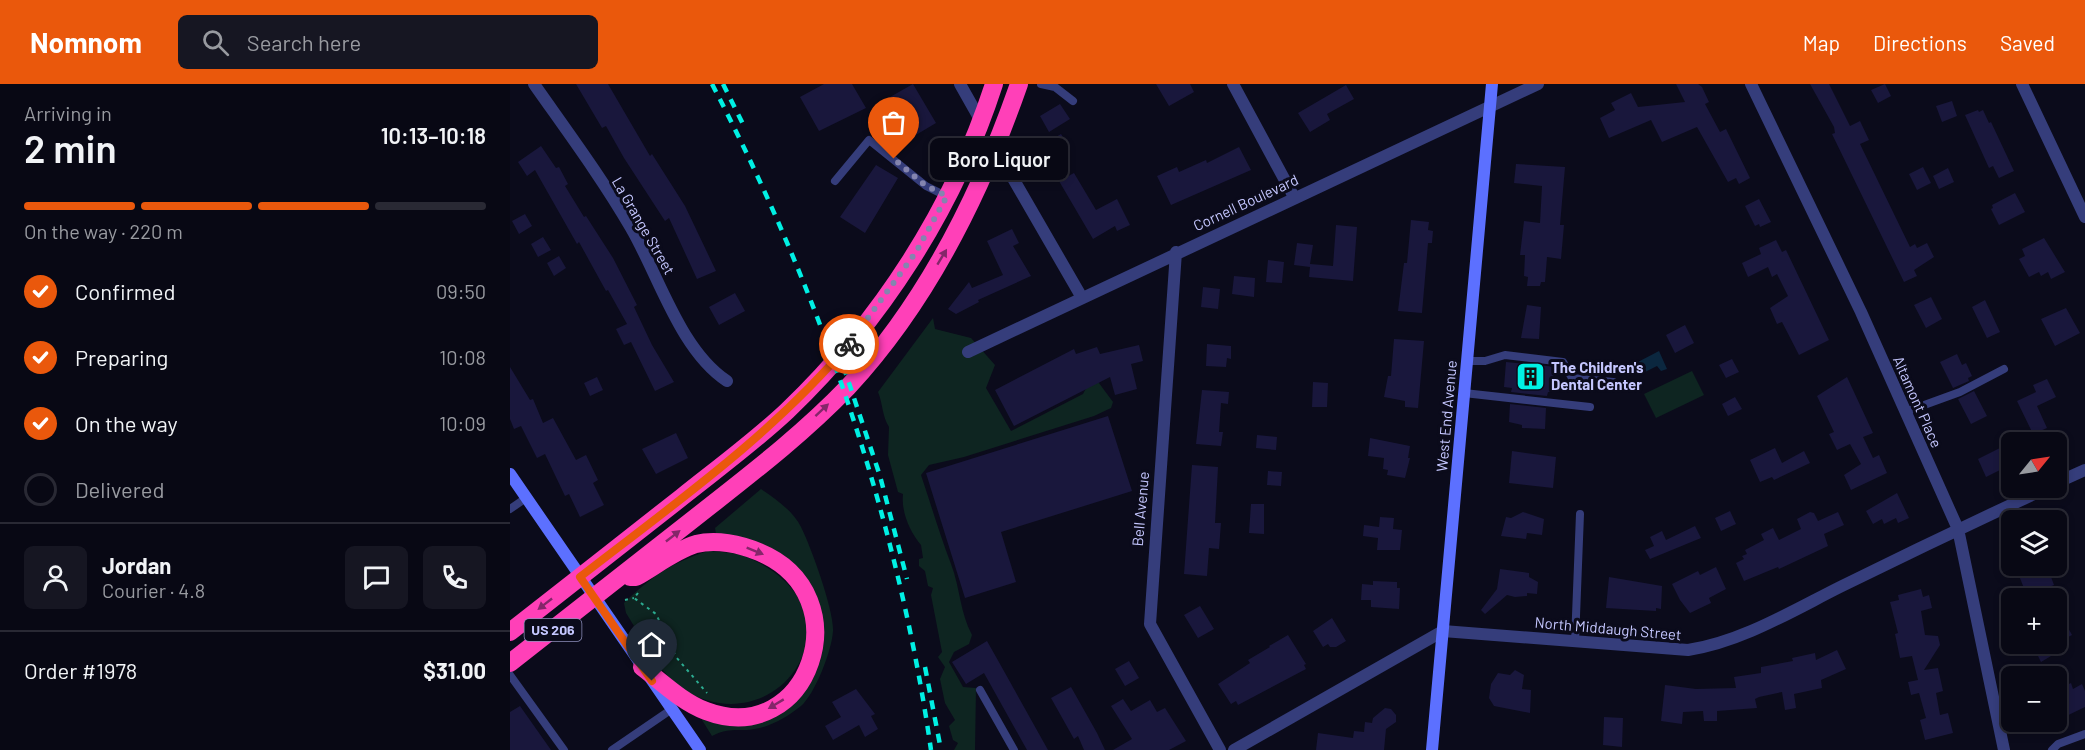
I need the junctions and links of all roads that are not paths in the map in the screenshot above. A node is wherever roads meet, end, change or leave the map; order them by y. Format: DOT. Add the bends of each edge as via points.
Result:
graph roads {
  1 [pos="534,84"];
  2 [pos="960,84"];
  3 [pos="994,84"];
  4 [pos="1019,84"];
  5 [pos="1041,84"];
  6 [pos="1233,84"];
  7 [pos="1492,84"];
  8 [pos="1538,84"];
  9 [pos="1751,84"];
  10 [pos="2022,84"];
  11 [pos="1072,101"];
  12 [pos="1489,107"];
  13 [pos="981,123"];
  14 [pos="996,149"];
  15 [pos="835,181"];
  16 [pos="947,196"];
  17 [pos="1294,197"];
  18 [pos="2085,217"];
  19 [pos="1176,252"];
  20 [pos="1082,296"];
  21 [pos="968,352"];
  22 [pos="1467,361"];
  23 [pos="2004,369"];
  24 [pos="727,381"];
  25 [pos="1613,382"];
  26 [pos="1464,393"];
  27 [pos="1590,407"];
  28 [pos="1905,412"];
  29 [pos="2085,470"];
  30 [pos="510,474"];
  31 [pos="2067,478"];
  32 [pos="526,498"];
  33 [pos="2026,498"];
  34 [pos="510,509"];
  35 [pos="1580,514"];
  36 [pos="1958,529"];
  37 [pos="622,576"];
  38 [pos="580,577"];
  39 [pos="594,598"];
  40 [pos="1443,631"];
  41 [pos="510,632"];
  42 [pos="1575,641"];
  43 [pos="510,663"];
  44 [pos="642,667"];
  45 [pos="510,675"];
  46 [pos="980,690"];
  47 [pos="672,709"];
  48 [pos="2085,734"];
  49 [pos="564,750"];
  50 [pos="612,750"];
  51 [pos="700,750"];
  52 [pos="1014,750"];
  53 [pos="1220,750"];
  54 [pos="1234,750"];
  55 [pos="1432,750"];
  56 [pos="2004,750"];
  57 [pos="2052,750"];
  1 -- 24 [label="street, La Grange Street" via="631,227 691,344 710,370"];
  2 -- 13 [label="street"];
  3 -- 13 [label="highway, US 206"];
  4 -- 14 [label="highway, US 206"];
  5 -- 11 [label="lane" via="1055,87"];
  6 -- 17 [label="street"];
  7 -- 12 [label="street, West End Avenue"];
  8 -- 12 [label="street, Cornell Boulevard"];
  9 -- 28 [label="street, Altamont Place"];
  10 -- 18 [label="street"];
  12 -- 17 [label="street, Cornell Boulevard"];
  12 -- 22 [label="street, West End Avenue"];
  13 -- 16 [label="highway, US 206"];
  14 -- 20 [label="street"];
  37 -- 14 [label="highway, US 206, one-way" via="755,471 848,386 939,261 978,192"];
  15 -- 16 [label="lane" via="869,140 926,186"];
  16 -- 38 [label="highway, US 206" via="889,293 813,384 749,444"];
  17 -- 19 [label="street, Cornell Boulevard"];
  19 -- 20 [label="street, Cornell Boulevard"];
  19 -- 53 [label="street, Bell Avenue" via="1150,624"];
  20 -- 21 [label="street, Cornell Boulevard"];
  22 -- 25 [label="lane" via="1485,362 1505,356 1563,362 1572,378"];
  22 -- 26 [label="street, West End Avenue"];
  23 -- 28 [label="lane" via="1960,392"];
  26 -- 27 [label="lane"];
  26 -- 40 [label="street, West End Avenue"];
  28 -- 36 [label="street, Altamont Place"];
  29 -- 31 [label="street"];
  30 -- 32 [label="street"];
  32 -- 34 [label="lane"];
  32 -- 38 [label="street"];
  33 -- 36 [label="street, North Middaugh Street"];
  35 -- 42 [label="lane"];
  36 -- 42 [label="street, North Middaugh Street" via="1802,607 1705,648"];
  36 -- 56 [label="street, Altamont Place"];
  37 -- 39 [label="highway, US 206"];
  37 -- 44 [label="highway, one-way" via="636,577 695,544 734,545 763,554 789,572 805,591 815,617 814,658 807,673 790,694 761,712 729,716 704,710"];
  38 -- 39 [label="street"];
  38 -- 41 [label="highway, US 206, one-way"];
  39 -- 43 [label="highway, US 206"];
  39 -- 44 [label="street"];
  40 -- 42 [label="street, North Middaugh Street"];
  40 -- 54 [label="street"];
  40 -- 55 [label="street, West End Avenue"];
  44 -- 47 [label="street"];
  45 -- 49 [label="lane"];
  46 -- 52 [label="lane"];
  47 -- 50 [label="lane"];
  47 -- 51 [label="street"];
  48 -- 57 [label="lane"];
}
